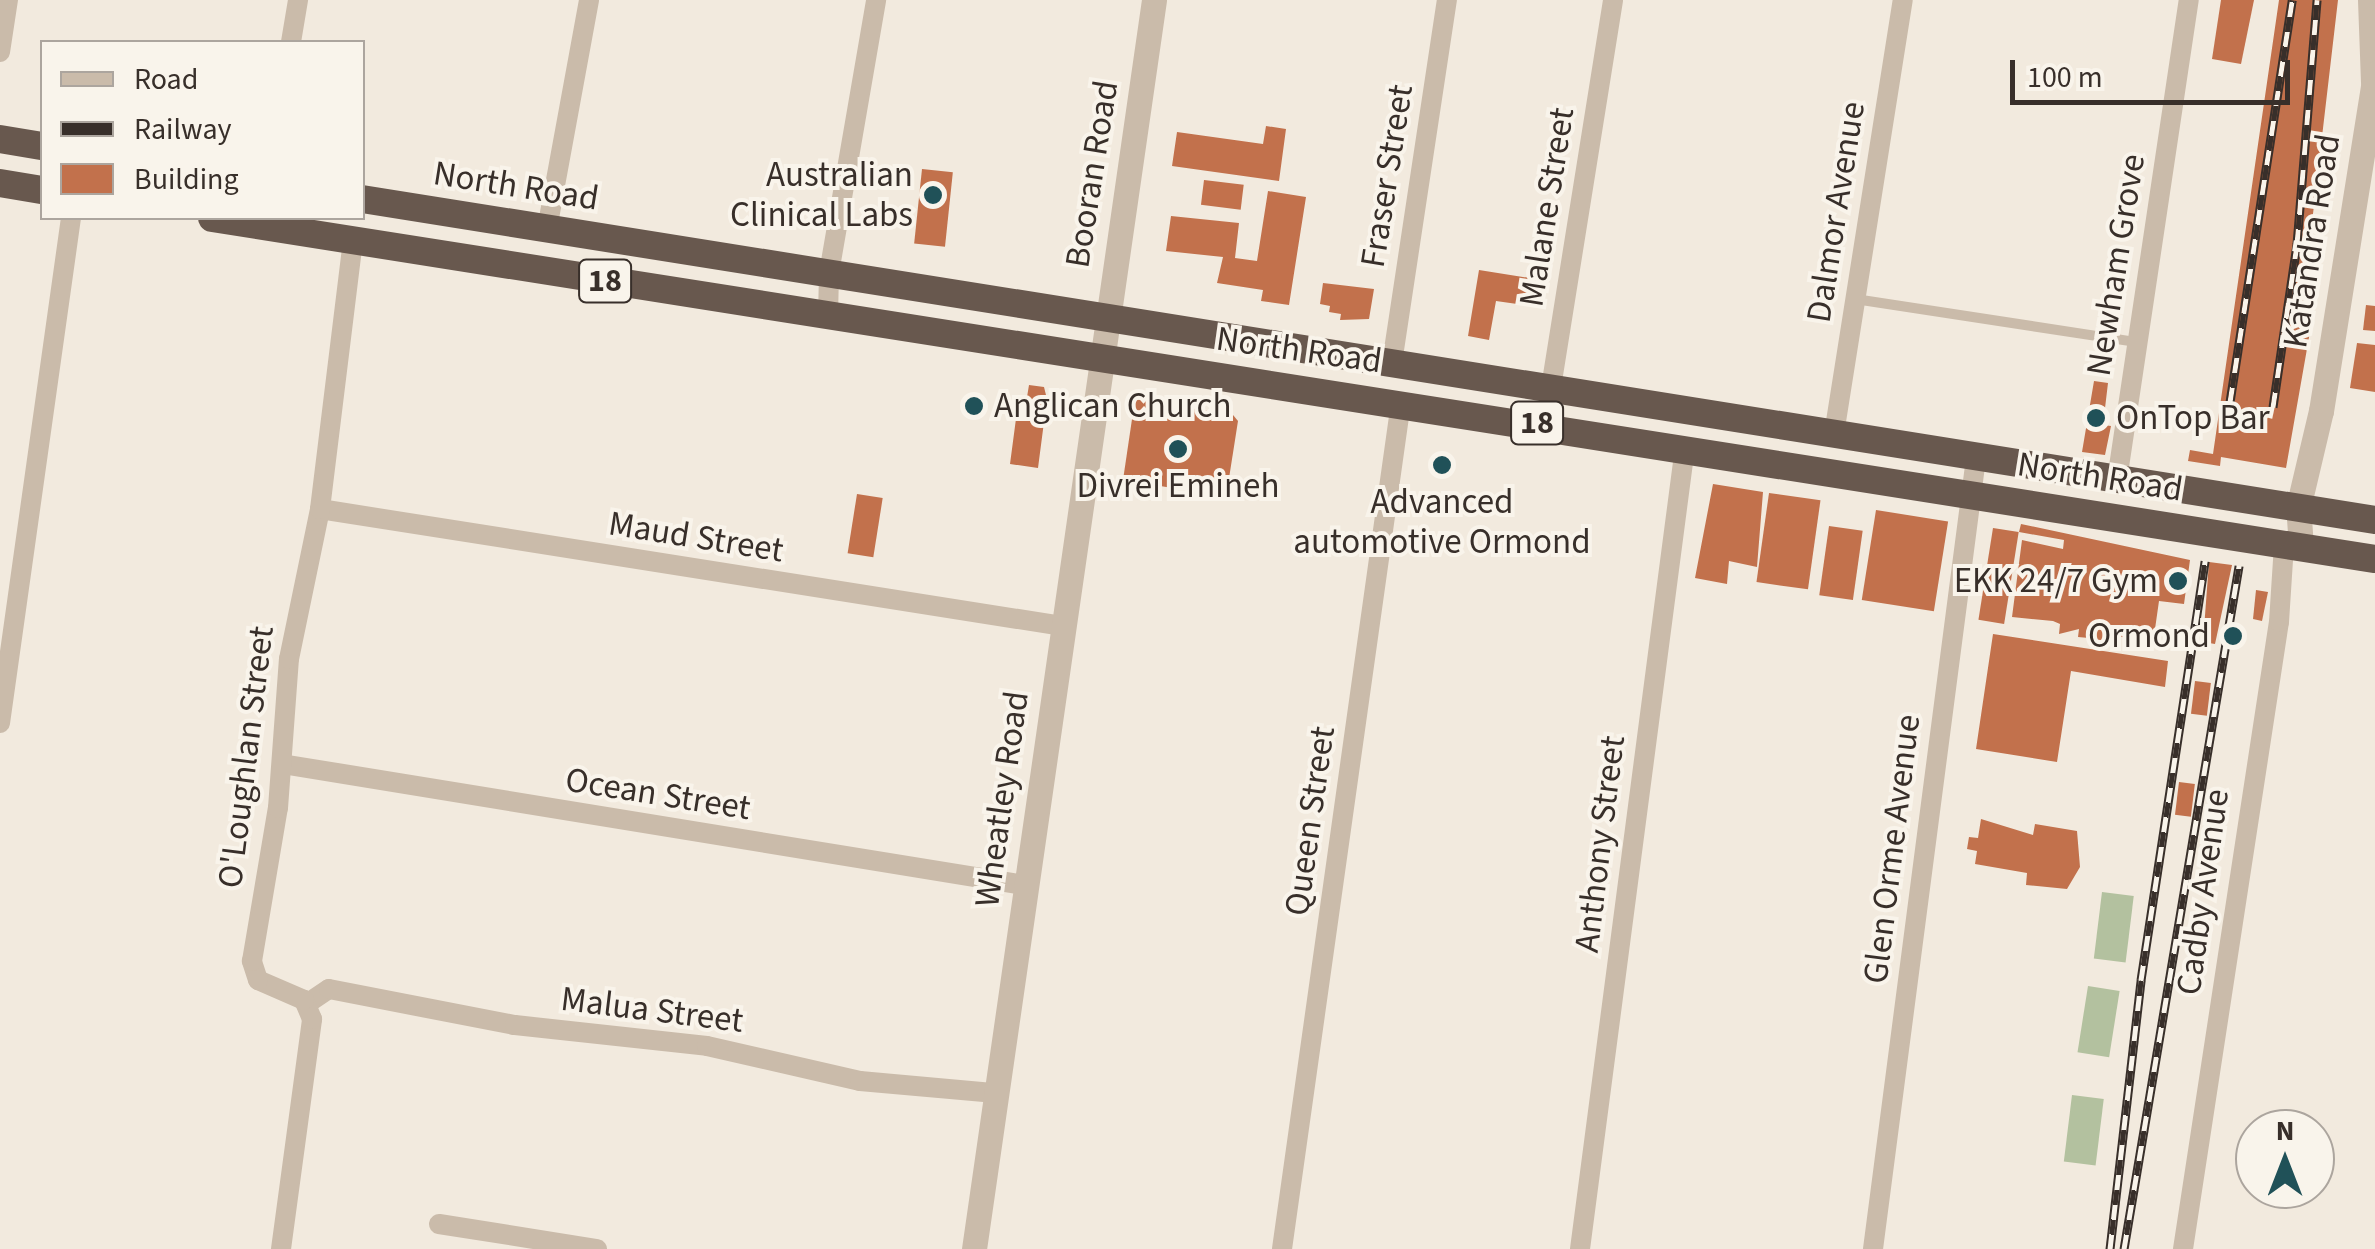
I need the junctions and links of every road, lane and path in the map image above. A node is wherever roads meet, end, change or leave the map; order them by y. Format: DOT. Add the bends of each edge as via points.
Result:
graph roads {
  1 [pos="8,0"];
  2 [pos="298,0"];
  3 [pos="588,0"];
  4 [pos="876,0"];
  5 [pos="1154,0"];
  6 [pos="1447,0"];
  7 [pos="1612,0"];
  8 [pos="1903,0"];
  9 [pos="2189,0"];
  10 [pos="2370,0"];
  11 [pos="291,40"];
  12 [pos="0,52"];
  13 [pos="2374,77"];
  14 [pos="0,139"];
  15 [pos="40,146"];
  16 [pos="0,184"];
  17 [pos="40,190"];
  18 [pos="365,200"];
  19 [pos="70,220"];
  20 [pos="225,220"];
  21 [pos="553,230"];
  22 [pos="354,240"];
  23 [pos="835,274"];
  24 [pos="1855,300"];
  25 [pos="828,317"];
  26 [pos="1106,317"];
  27 [pos="1230,336"];
  28 [pos="2138,342"];
  29 [pos="1101,359"];
  30 [pos="1392,363"];
  31 [pos="1224,378"];
  32 [pos="1550,389"];
  33 [pos="1402,402"];
  34 [pos="1545,425"];
  35 [pos="1834,434"];
  36 [pos="1685,447"];
  37 [pos="1976,458"];
  38 [pos="2117,480"];
  39 [pos="1971,494"];
  40 [pos="320,509"];
  41 [pos="2308,509"];
  42 [pos="2375,520"];
  43 [pos="2293,546"];
  44 [pos="2375,559"];
  45 [pos="1062,626"];
  46 [pos="0,724"];
  47 [pos="282,764"];
  48 [pos="1024,885"];
  49 [pos="308,1003"];
  50 [pos="995,1093"];
  51 [pos="439,1224"];
  52 [pos="281,1249"];
  53 [pos="597,1249"];
  54 [pos="974,1249"];
  55 [pos="1282,1249"];
  56 [pos="1580,1249"];
  57 [pos="1873,1249"];
  58 [pos="2183,1249"];
  1 -- 12 [label="street"];
  2 -- 11 [label="street"];
  3 -- 21 [label="street"];
  4 -- 23 [label="street"];
  5 -- 26 [label="street, Booran Road"];
  6 -- 30 [label="street, Fraser Street"];
  7 -- 32 [label="street, Malane Street"];
  8 -- 24 [label="street, Dalmor Avenue"];
  9 -- 28 [label="street, Newham Grove"];
  10 -- 13 [label="street, Katandra Road"];
  13 -- 41 [label="street, Katandra Road"];
  14 -- 15 [label="highway"];
  16 -- 17 [label="highway"];
  18 -- 21 [label="highway, North Road / 18"];
  19 -- 46 [label="street"];
  20 -- 22 [label="highway, North Road / 18"];
  21 -- 23 [label="highway, North Road / 18"];
  22 -- 25 [label="highway, North Road / 18"];
  22 -- 40 [label="street, O'Loughlan Street"];
  23 -- 25 [label="street"];
  23 -- 26 [label="highway, North Road / 18"];
  24 -- 28 [label="lane"];
  24 -- 35 [label="street, Dalmor Avenue"];
  25 -- 29 [label="highway, North Road / 18"];
  26 -- 27 [label="highway, North Road / 18"];
  26 -- 29 [label="street, Booran Road"];
  27 -- 30 [label="highway, North Road / 18"];
  27 -- 31 [label="highway"];
  28 -- 38 [label="street, Newham Grove"];
  29 -- 31 [label="highway, North Road / 18"];
  29 -- 45 [label="street, Wheatley Road"];
  30 -- 32 [label="highway, North Road / 18"];
  31 -- 33 [label="highway, North Road / 18"];
  32 -- 34 [label="street, Malane Street"];
  32 -- 35 [label="highway, North Road / 18"];
  33 -- 34 [label="highway, North Road / 18"];
  33 -- 55 [label="street, Queen Street"];
  34 -- 36 [label="highway, North Road / 18"];
  35 -- 37 [label="highway, North Road / 18"];
  36 -- 39 [label="highway, North Road / 18"];
  36 -- 56 [label="street, Anthony Street"];
  37 -- 38 [label="highway, North Road / 18"];
  37 -- 39 [label="street, Glen Orme Avenue"];
  38 -- 41 [label="highway, North Road / 18"];
  39 -- 43 [label="highway, North Road / 18"];
  39 -- 57 [label="street, Glen Orme Avenue"];
  40 -- 45 [label="street, Maud Street"];
  40 -- 47 [label="street, O'Loughlan Street" via="291,645"];
  41 -- 42 [label="highway, North Road / 18"];
  41 -- 43 [label="street, Katandra Road"];
  43 -- 44 [label="highway, North Road / 18"];
  43 -- 58 [label="street, Cadby Avenue"];
  45 -- 48 [label="street, Wheatley Road"];
  47 -- 48 [label="street, Ocean Street"];
  47 -- 49 [label="street, O'Loughlan Street" via="252,970 266,987"];
  48 -- 50 [label="street, Wheatley Road"];
  49 -- 50 [label="street, Malua Street" via="328,989 514,1026 707,1046 860,1081"];
  49 -- 52 [label="street" via="312,1028"];
  50 -- 54 [label="street, Wheatley Road"];
  51 -- 53 [label="street"];
}
